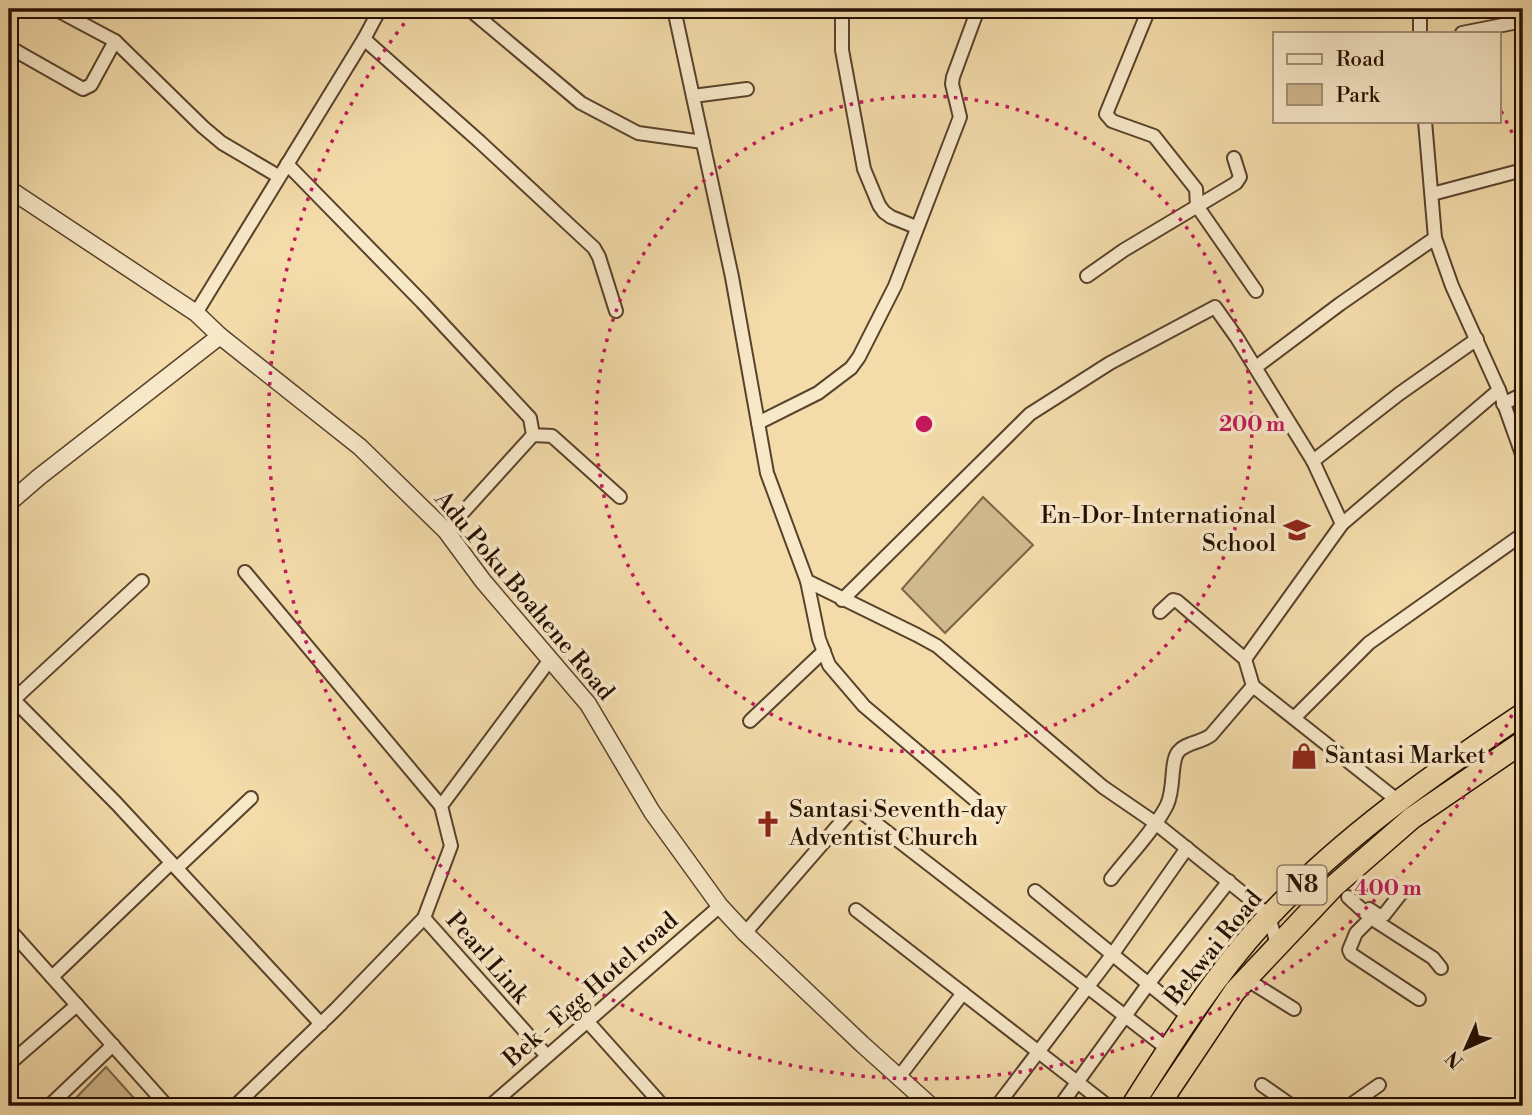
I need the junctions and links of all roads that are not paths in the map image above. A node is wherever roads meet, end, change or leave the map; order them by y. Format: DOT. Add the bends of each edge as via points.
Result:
graph roads {
  1 [pos="55,9"];
  2 [pos="380,9"];
  3 [pos="469,9"];
  4 [pos="674,9"];
  5 [pos="842,9"];
  6 [pos="978,9"];
  7 [pos="1149,9"];
  8 [pos="1420,9"];
  9 [pos="1523,21"];
  10 [pos="1420,32"];
  11 [pos="1467,32"];
  12 [pos="364,39"];
  13 [pos="115,41"];
  14 [pos="9,47"];
  15 [pos="747,89"];
  16 [pos="693,96"];
  17 [pos="1425,122"];
  18 [pos="704,142"];
  19 [pos="1234,158"];
  20 [pos="287,164"];
  21 [pos="1523,170"];
  22 [pos="278,176"];
  23 [pos="9,189"];
  24 [pos="1432,194"];
  25 [pos="1197,206"];
  26 [pos="916,227"];
  27 [pos="1435,238"];
  28 [pos="1087,276"];
  29 [pos="1256,291"];
  30 [pos="616,312"];
  31 [pos="196,313"];
  32 [pos="220,336"];
  33 [pos="1476,339"];
  34 [pos="1256,367"];
  35 [pos="1499,390"];
  36 [pos="1523,394"];
  37 [pos="1503,404"];
  38 [pos="758,423"];
  39 [pos="533,435"];
  40 [pos="1523,457"];
  41 [pos="1313,461"];
  42 [pos="620,497"];
  43 [pos="9,503"];
  44 [pos="1342,524"];
  45 [pos="446,531"];
  46 [pos="1523,534"];
  47 [pos="245,572"];
  48 [pos="142,581"];
  49 [pos="807,581"];
  50 [pos="842,600"];
  51 [pos="1160,612"];
  52 [pos="824,651"];
  53 [pos="1245,659"];
  54 [pos="549,661"];
  55 [pos="1254,686"];
  56 [pos="11,701"];
  57 [pos="1523,714"];
  58 [pos="1294,718"];
  59 [pos="750,721"];
  60 [pos="1523,742"];
  61 [pos="251,798"];
  62 [pos="975,800"];
  63 [pos="1397,800"];
  64 [pos="441,806"];
  65 [pos="1154,822"];
  66 [pos="1187,848"];
  67 [pos="174,866"];
  68 [pos="1111,879"];
  69 [pos="1229,881"];
  70 [pos="1035,891"];
  71 [pos="1341,892"];
  72 [pos="1402,892"];
  73 [pos="720,906"];
  74 [pos="856,909"];
  75 [pos="1269,917"];
  76 [pos="424,918"];
  77 [pos="1371,918"];
  78 [pos="9,929"];
  79 [pos="745,933"];
  80 [pos="1277,944"];
  81 [pos="1112,955"];
  82 [pos="1441,968"];
  83 [pos="52,977"];
  84 [pos="1246,979"];
  85 [pos="1149,983"];
  86 [pos="1087,986"];
  87 [pos="963,993"];
  88 [pos="1419,999"];
  89 [pos="77,1005"];
  90 [pos="1294,1009"];
  91 [pos="1125,1017"];
  92 [pos="1191,1018"];
  93 [pos="587,1022"];
  94 [pos="321,1024"];
  95 [pos="113,1045"];
  96 [pos="1169,1050"];
  97 [pos="1039,1053"];
  98 [pos="547,1056"];
  99 [pos="9,1064"];
  100 [pos="899,1077"];
  101 [pos="1077,1083"];
  102 [pos="1262,1085"];
  103 [pos="1379,1085"];
  104 [pos="49,1106"];
  105 [pos="167,1106"];
  106 [pos="235,1106"];
  107 [pos="490,1106"];
  108 [pos="663,1106"];
  109 [pos="931,1106"];
  110 [pos="997,1106"];
  111 [pos="1060,1106"];
  112 [pos="1108,1106"];
  113 [pos="1132,1106"];
  114 [pos="1158,1106"];
  115 [pos="1292,1106"];
  116 [pos="1349,1106"];
  1 -- 13 [label="street"];
  2 -- 12 [label="street"];
  3 -- 18 [label="street" via="581,103 638,133"];
  4 -- 16 [label="street"];
  5 -- 26 [label="street" via="842,50 864,169 884,212"];
  6 -- 26 [label="street" via="952,84 960,117"];
  7 -- 25 [label="street" via="1107,114 1112,121 1154,136 1196,189"];
  8 -- 10 [label="street"];
  9 -- 11 [label="street"];
  12 -- 20 [label="street"];
  12 -- 30 [label="street" via="594,248"];
  13 -- 14 [label="street" via="92,85 83,89"];
  13 -- 22 [label="street" via="222,143"];
  15 -- 16 [label="street"];
  16 -- 18 [label="street"];
  17 -- 24 [label="street"];
  18 -- 38 [label="street"];
  19 -- 25 [label="street" via="1239,181"];
  20 -- 22 [label="street"];
  20 -- 39 [label="street" via="530,418"];
  21 -- 24 [label="street"];
  22 -- 31 [label="street"];
  23 -- 31 [label="street, Adu Poku Boahene Road"];
  24 -- 27 [label="street"];
  25 -- 28 [label="street"];
  25 -- 29 [label="street"];
  26 -- 38 [label="street" via="895,286 851,368 818,393"];
  27 -- 33 [label="street"];
  27 -- 34 [label="street"];
  31 -- 32 [label="street, Adu Poku Boahene Road"];
  32 -- 43 [label="street"];
  32 -- 45 [label="street, Adu Poku Boahene Road" via="359,447"];
  33 -- 35 [label="street"];
  33 -- 41 [label="street"];
  34 -- 41 [label="street"];
  34 -- 50 [label="street" via="1215,307 1110,363 1030,414"];
  35 -- 37 [label="street"];
  35 -- 44 [label="street"];
  36 -- 37 [label="street"];
  37 -- 40 [label="street"];
  38 -- 49 [label="street" via="767,473"];
  39 -- 42 [label="street" via="552,436"];
  39 -- 45 [label="street"];
  41 -- 44 [label="street"];
  44 -- 53 [label="street"];
  45 -- 54 [label="street, Adu Poku Boahene Road"];
  46 -- 58 [label="street" via="1369,643"];
  47 -- 64 [label="street"];
  48 -- 56 [label="street"];
  49 -- 50 [label="street"];
  49 -- 52 [label="street"];
  50 -- 65 [label="street" via="937,646 1103,787"];
  51 -- 53 [label="street" via="1177,601"];
  52 -- 59 [label="street"];
  52 -- 62 [label="street" via="829,664 864,706"];
  53 -- 55 [label="street"];
  54 -- 64 [label="street"];
  54 -- 73 [label="street, Adu Poku Boahene Road" via="588,704 652,812"];
  55 -- 58 [label="street"];
  55 -- 65 [label="street" via="1211,735 1178,752 1174,788"];
  56 -- 67 [label="street"];
  57 -- 63 [label="highway, Bekwai Road / N8"];
  58 -- 63 [label="street"];
  60 -- 71 [label="highway, Bekwai Road / N8" via="1412,818"];
  61 -- 67 [label="street"];
  63 -- 75 [label="highway, Bekwai Road / N8"];
  64 -- 76 [label="street" via="451,846"];
  65 -- 66 [label="street"];
  65 -- 68 [label="street"];
  66 -- 69 [label="street"];
  66 -- 81 [label="street"];
  67 -- 83 [label="street"];
  67 -- 94 [label="street"];
  69 -- 75 [label="street"];
  69 -- 85 [label="street"];
  70 -- 81 [label="street"];
  71 -- 72 [label="street" via="1378,915 1384,915"];
  71 -- 77 [label="street"];
  71 -- 80 [label="highway, Bekwai Road / N8"];
  73 -- 79 [label="street, Adu Poku Boahene Road"];
  73 -- 93 [label="street, Bek - Egg Hotel road"];
  74 -- 87 [label="street"];
  75 -- 80 [label="street"];
  75 -- 92 [label="highway, Bekwai Road / N8"];
  76 -- 94 [label="street"];
  76 -- 98 [label="street, Pearl Link"];
  77 -- 82 [label="street"];
  77 -- 88 [label="street" via="1356,933 1351,954"];
  78 -- 83 [label="street"];
  79 -- 86 [label="street" via="849,813 860,811"];
  79 -- 100 [label="street, Adu Poku Boahene Road"];
  80 -- 84 [label="highway, Bekwai Road / N8"];
  81 -- 85 [label="street"];
  81 -- 86 [label="street"];
  83 -- 89 [label="street"];
  84 -- 90 [label="street"];
  84 -- 114 [label="highway, Bekwai Road / N8"];
  85 -- 91 [label="street"];
  85 -- 92 [label="street"];
  86 -- 91 [label="street"];
  86 -- 97 [label="street"];
  87 -- 97 [label="street"];
  87 -- 100 [label="street"];
  89 -- 95 [label="street"];
  89 -- 99 [label="street"];
  91 -- 96 [label="street"];
  91 -- 101 [label="street"];
  92 -- 96 [label="highway, Bekwai Road / N8"];
  93 -- 98 [label="street, Bek - Egg Hotel road"];
  93 -- 108 [label="street"];
  94 -- 106 [label="street"];
  95 -- 104 [label="street"];
  95 -- 105 [label="street"];
  96 -- 113 [label="highway, Bekwai Road / N8"];
  97 -- 101 [label="street"];
  97 -- 110 [label="street"];
  98 -- 107 [label="street, Bek - Egg Hotel road"];
  100 -- 109 [label="street, Adu Poku Boahene Road"];
  101 -- 111 [label="street"];
  101 -- 112 [label="street"];
  102 -- 115 [label="street"];
  103 -- 116 [label="street"];
}
